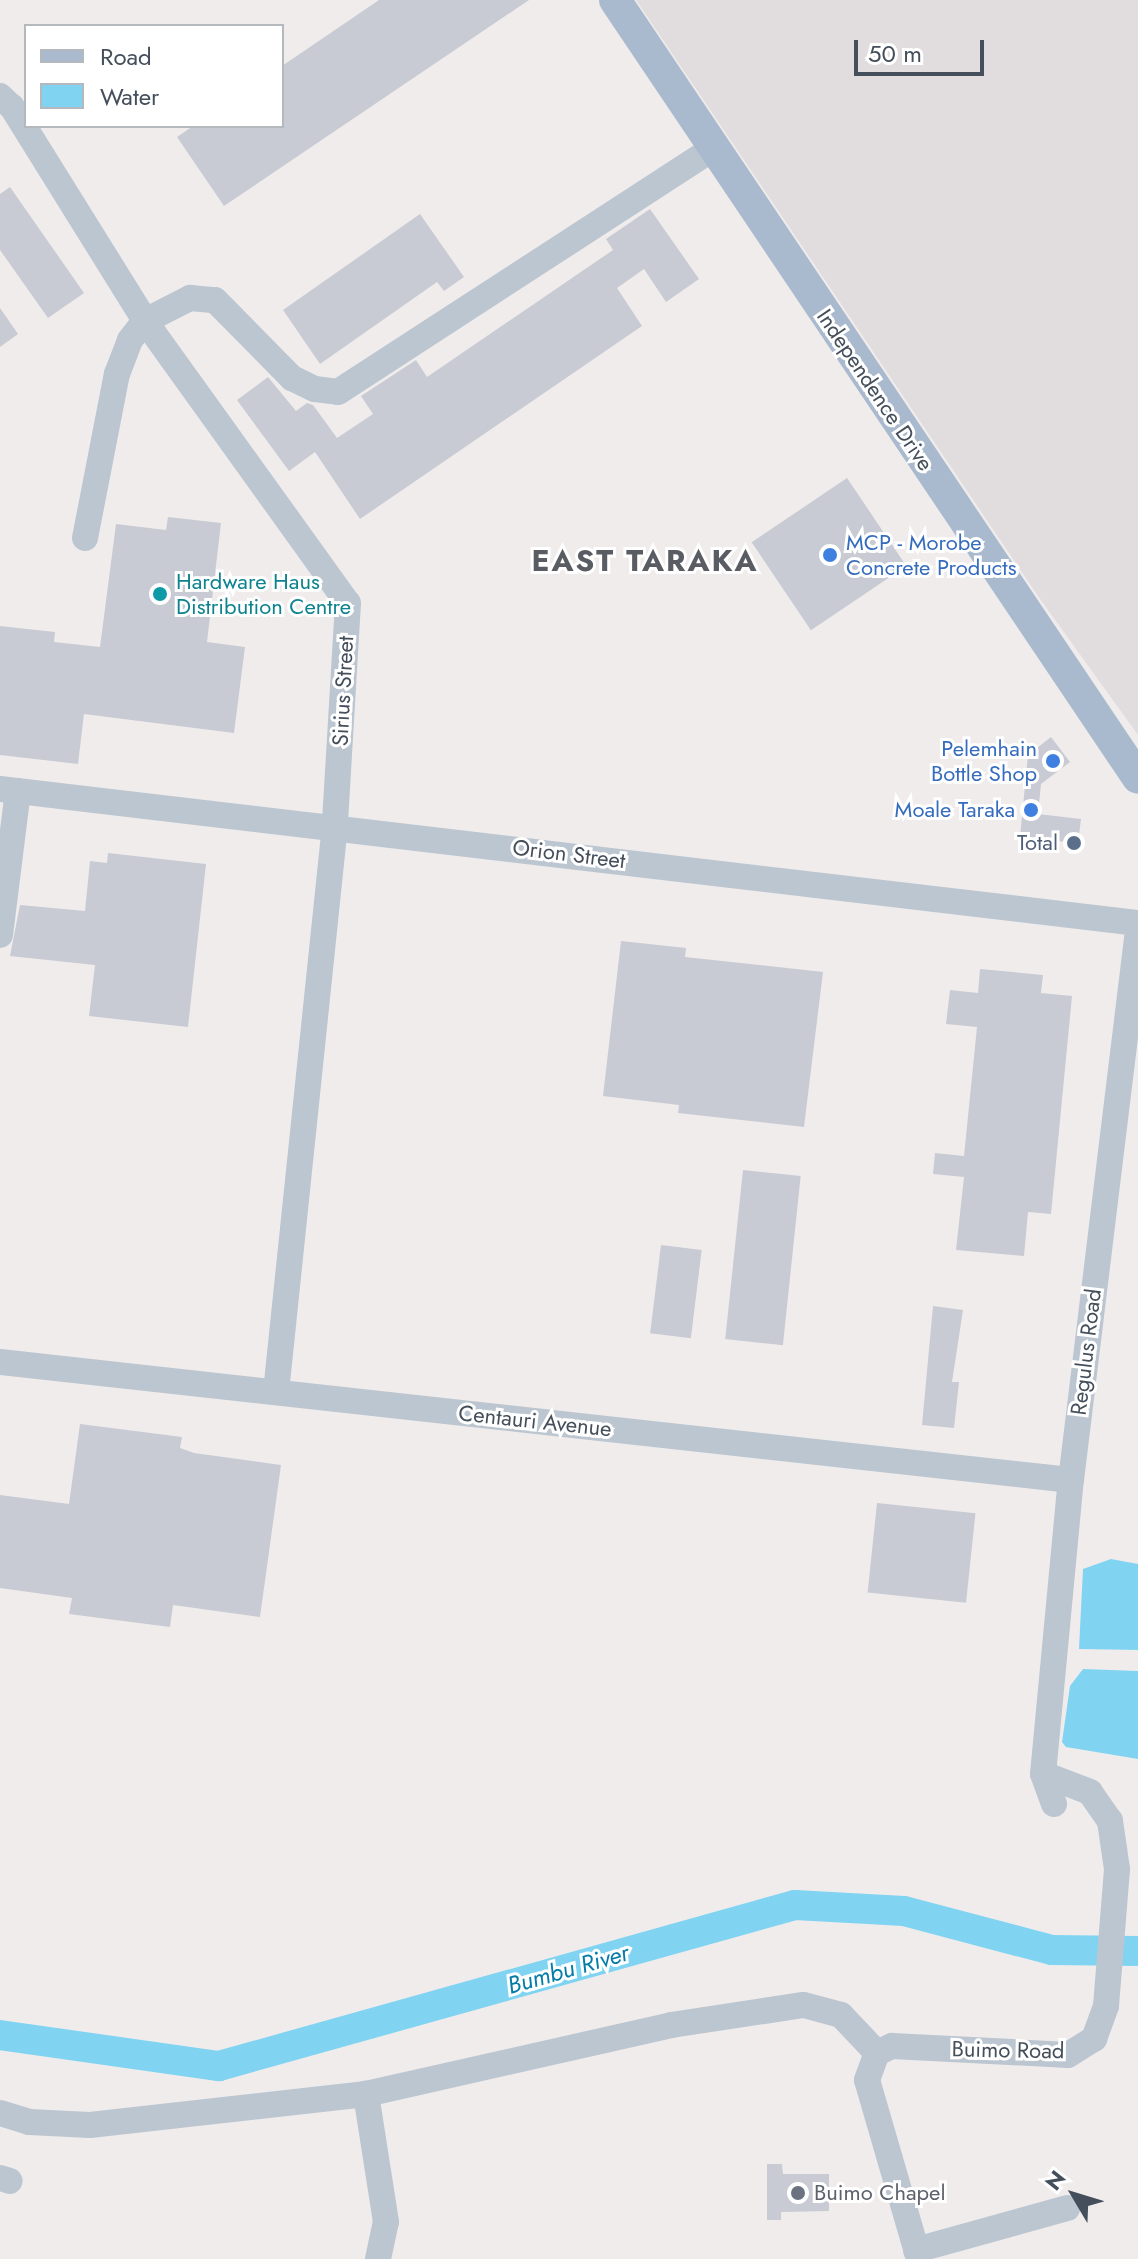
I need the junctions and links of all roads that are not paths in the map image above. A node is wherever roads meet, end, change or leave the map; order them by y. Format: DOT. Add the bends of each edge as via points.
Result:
graph roads {
  1 [pos="615,0"];
  2 [pos="0,96"];
  3 [pos="24,126"];
  4 [pos="25,128"];
  5 [pos="714,148"];
  6 [pos="145,321"];
  7 [pos="85,538"];
  8 [pos="1138,778"];
  9 [pos="9,790"];
  10 [pos="335,825"];
  11 [pos="1138,923"];
  12 [pos="1138,930"];
  13 [pos="0,935"];
  14 [pos="0,1362"];
  15 [pos="276,1392"];
  16 [pos="1071,1480"];
  17 [pos="1043,1774"];
  18 [pos="1054,1804"];
  19 [pos="877,2053"];
  20 [pos="366,2094"];
  21 [pos="0,2113"];
  22 [pos="1067,2208"];
  23 [pos="918,2254"];
  24 [pos="378,2259"];
  1 -- 5 [label="main road, Independence Drive"];
  2 -- 3 [label="street, Sirius Street"];
  4 -- 6 [label="street, Sirius Street"];
  5 -- 6 [label="street" via="338,392 292,378 215,300 190,298"];
  5 -- 8 [label="main road, Independence Drive"];
  6 -- 7 [label="street" via="130,340 117,374"];
  6 -- 10 [label="street, Sirius Street" via="348,603"];
  9 -- 10 [label="street, Orion Street"];
  9 -- 13 [label="street"];
  10 -- 11 [label="street, Orion Street"];
  10 -- 15 [label="street, Sirius Street"];
  12 -- 16 [label="street, Regulus Road"];
  14 -- 15 [label="street, Centauri Avenue"];
  15 -- 16 [label="street, Centauri Avenue"];
  16 -- 17 [label="street, Regulus Road"];
  17 -- 18 [label="street"];
  17 -- 19 [label="street, Buimo Road" via="1090,1792 1110,1821 1117,1869 1106,2006 1094,2039 1068,2055 892,2046"];
  19 -- 20 [label="street" via="841,2015 804,2005 671,2025"];
  19 -- 23 [label="street" via="867,2080"];
  20 -- 21 [label="street" via="90,2125 29,2122"];
  20 -- 24 [label="street" via="386,2222"];
  22 -- 23 [label="street"];
}
